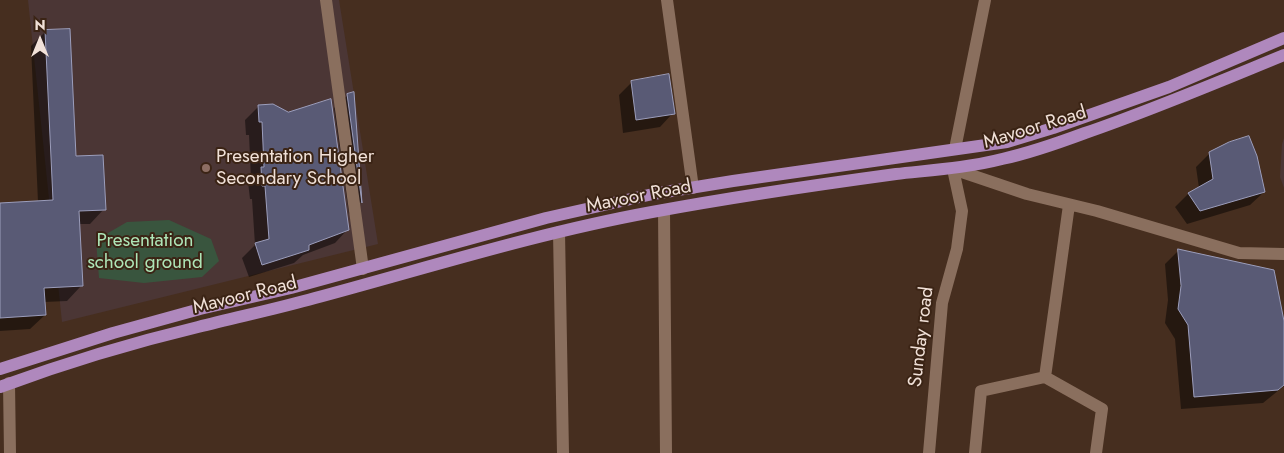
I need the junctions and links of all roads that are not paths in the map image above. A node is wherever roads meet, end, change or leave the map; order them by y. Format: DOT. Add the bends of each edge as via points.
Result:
graph roads {
  1 [pos="326,0"];
  2 [pos="666,0"];
  3 [pos="985,0"];
  4 [pos="1284,38"];
  5 [pos="1284,55"];
  6 [pos="955,149"];
  7 [pos="953,169"];
  8 [pos="694,188"];
  9 [pos="1069,205"];
  10 [pos="664,210"];
  11 [pos="559,232"];
  12 [pos="1284,254"];
  13 [pos="363,269"];
  14 [pos="0,369"];
  15 [pos="1045,377"];
  16 [pos="4,385"];
  17 [pos="10,453"];
  18 [pos="563,453"];
  19 [pos="666,453"];
  20 [pos="929,453"];
  21 [pos="975,453"];
  22 [pos="1096,453"];
  1 -- 13 [label="street"];
  2 -- 8 [label="street"];
  3 -- 6 [label="street"];
  4 -- 6 [label="main road, Mavoor Road" via="1169,87 1053,128 1007,142"];
  5 -- 7 [label="main road, Mavoor Road" via="1170,102 1070,138 1003,159"];
  6 -- 8 [label="main road, Mavoor Road"];
  7 -- 9 [label="street"];
  7 -- 10 [label="main road, Mavoor Road" via="897,174"];
  7 -- 20 [label="street, Sunday road" via="962,211 957,249 942,303"];
  8 -- 13 [label="main road, Mavoor Road" via="546,218"];
  9 -- 12 [label="street" via="1239,253"];
  9 -- 15 [label="street"];
  10 -- 11 [label="main road, Mavoor Road"];
  10 -- 19 [label="street"];
  11 -- 16 [label="main road, Mavoor Road" via="112,350"];
  11 -- 18 [label="street"];
  13 -- 14 [label="main road, Mavoor Road" via="122,330"];
  15 -- 21 [label="street" via="981,391"];
  15 -- 22 [label="street" via="1102,409"];
  16 -- 17 [label="street"];
}
